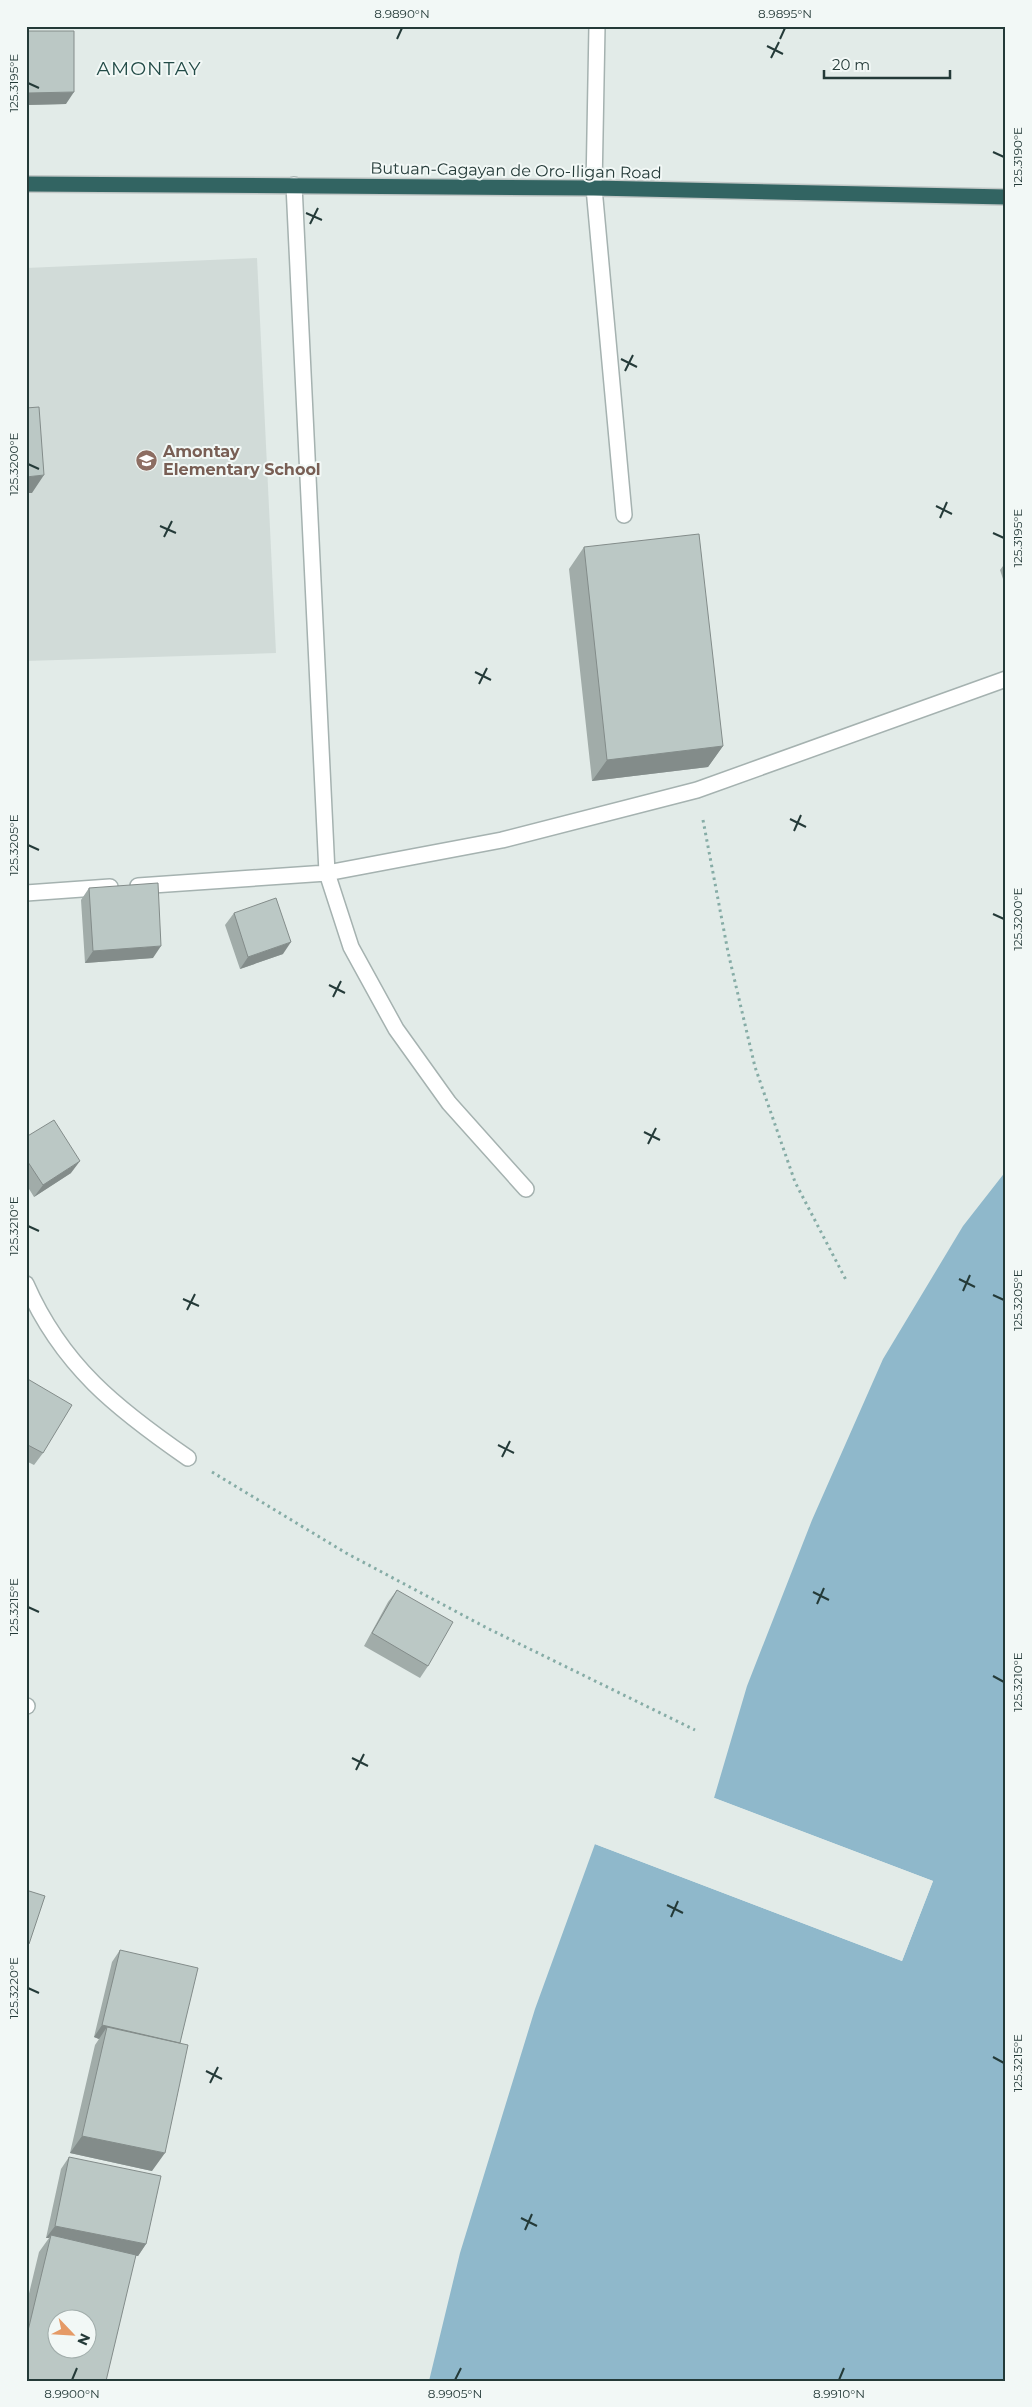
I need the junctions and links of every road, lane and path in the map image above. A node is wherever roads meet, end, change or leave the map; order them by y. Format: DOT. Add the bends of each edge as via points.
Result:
graph roads {
  1 [pos="597,26"];
  2 [pos="26,184"];
  3 [pos="294,185"];
  4 [pos="594,188"];
  5 [pos="1006,197"];
  6 [pos="624,515"];
  7 [pos="1006,679"];
  8 [pos="697,790"];
  9 [pos="327,873"];
  10 [pos="26,893"];
  11 [pos="526,1189"];
  12 [pos="846,1280"];
  13 [pos="26,1284"];
  14 [pos="188,1458"];
  15 [pos="695,1730"];
  1 -- 4 [label="street"];
  2 -- 3 [label="highway, Butuan-Cagayan de Oro-Iligan Road"];
  3 -- 4 [label="highway, Butuan-Cagayan de Oro-Iligan Road"];
  3 -- 9 [label="street"];
  4 -- 5 [label="highway, Butuan-Cagayan de Oro-Iligan Road"];
  4 -- 6 [label="street"];
  7 -- 8 [label="street"];
  8 -- 9 [label="street" via="502,840"];
  8 -- 12 [label="path" via="728,952 755,1067 795,1182"];
  9 -- 10 [label="street"];
  9 -- 11 [label="street" via="351,947 396,1029 449,1103"];
  13 -- 14 [label="street" via="57,1340 94,1386 135,1421"];
  14 -- 15 [label="path" via="354,1557 487,1628"];
}
